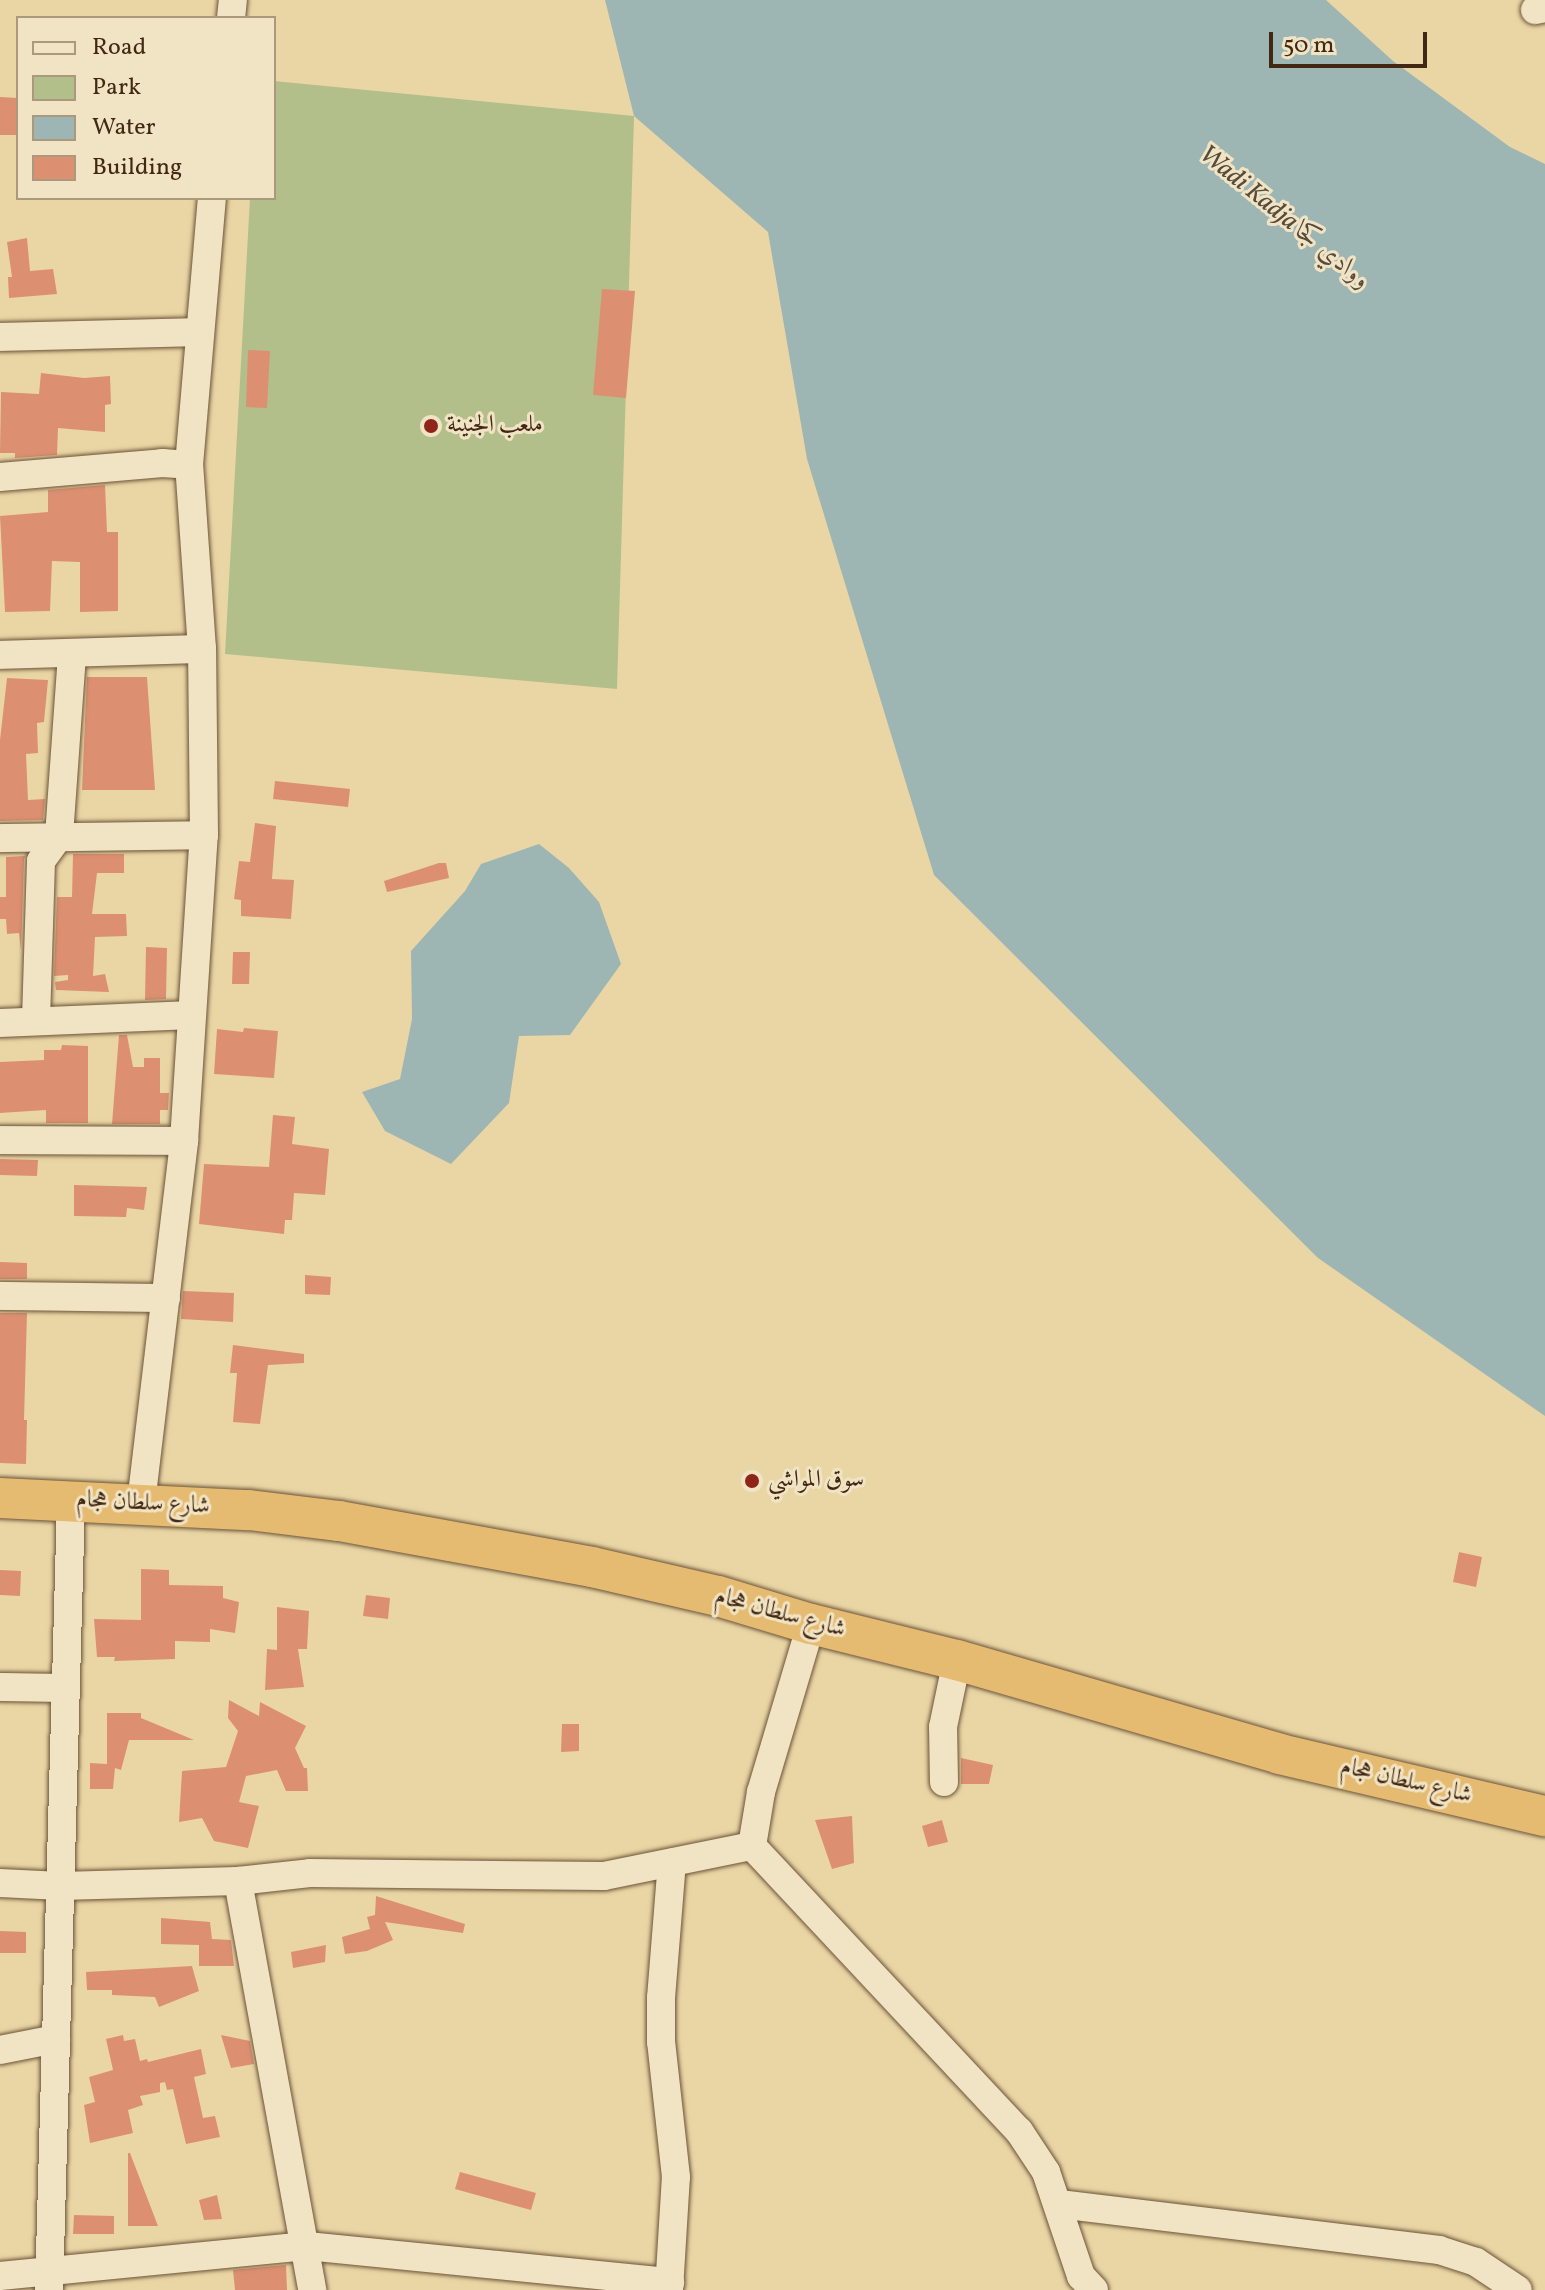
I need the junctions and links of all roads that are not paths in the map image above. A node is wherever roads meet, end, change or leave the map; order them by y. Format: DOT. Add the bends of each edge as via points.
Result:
graph roads {
  1 [pos="212,200"];
  2 [pos="198,332"];
  3 [pos="0,337"];
  4 [pos="189,465"];
  5 [pos="0,477"];
  6 [pos="202,649"];
  7 [pos="72,653"];
  8 [pos="0,655"];
  9 [pos="204,835"];
  10 [pos="59,836"];
  11 [pos="0,838"];
  12 [pos="190,1015"];
  13 [pos="36,1020"];
  14 [pos="0,1023"];
  15 [pos="0,1140"];
  16 [pos="184,1141"];
  17 [pos="0,1296"];
  18 [pos="166,1298"];
  19 [pos="0,1498"];
  20 [pos="71,1500"];
  21 [pos="141,1503"];
  22 [pos="811,1624"];
  23 [pos="957,1660"];
  24 [pos="0,1687"];
  25 [pos="64,1688"];
  26 [pos="944,1782"];
  27 [pos="1545,1816"];
  28 [pos="752,1846"];
  29 [pos="672,1862"];
  30 [pos="238,1881"];
  31 [pos="0,1883"];
  32 [pos="61,1886"];
  33 [pos="56,2039"];
  34 [pos="0,2050"];
  35 [pos="1059,2204"];
  36 [pos="307,2246"];
  37 [pos="0,2276"];
  38 [pos="50,2280"];
  39 [pos="669,2286"];
  40 [pos="312,2290"];
  41 [pos="1094,2290"];
  42 [pos="1518,2290"];
  1 -- 2 [label="street"];
  2 -- 3 [label="street"];
  2 -- 4 [label="street"];
  4 -- 5 [label="street"];
  4 -- 6 [label="street"];
  6 -- 7 [label="street"];
  6 -- 9 [label="street"];
  7 -- 8 [label="street"];
  7 -- 10 [label="street"];
  9 -- 10 [label="street"];
  9 -- 12 [label="street"];
  10 -- 11 [label="street"];
  10 -- 13 [label="street" via="41,861"];
  12 -- 13 [label="street"];
  12 -- 16 [label="street"];
  13 -- 14 [label="street"];
  15 -- 16 [label="street"];
  16 -- 18 [label="street"];
  17 -- 18 [label="street"];
  18 -- 21 [label="street"];
  19 -- 20 [label="highway, شارع سلطان هجام"];
  20 -- 21 [label="highway, شارع سلطان هجام"];
  20 -- 25 [label="street"];
  21 -- 22 [label="highway, شارع سلطان هجام" via="339,1521 502,1549 718,1596"];
  22 -- 23 [label="highway, شارع سلطان هجام"];
  22 -- 28 [label="street" via="761,1792"];
  23 -- 26 [label="street" via="943,1727"];
  23 -- 27 [label="highway, شارع سلطان هجام" via="1280,1754"];
  24 -- 25 [label="street"];
  25 -- 32 [label="street"];
  28 -- 29 [label="street"];
  28 -- 35 [label="street" via="1019,2131"];
  29 -- 30 [label="street" via="604,1876 310,1873"];
  29 -- 39 [label="street" via="661,1998 676,2177"];
  30 -- 32 [label="street"];
  30 -- 36 [label="street"];
  31 -- 32 [label="street"];
  32 -- 33 [label="street"];
  33 -- 34 [label="street"];
  33 -- 38 [label="street"];
  35 -- 41 [label="street" via="1081,2276"];
  35 -- 42 [label="street" via="1439,2250 1476,2262"];
  36 -- 38 [label="street"];
  36 -- 39 [label="street"];
  36 -- 40 [label="street"];
  37 -- 38 [label="street"];
}
